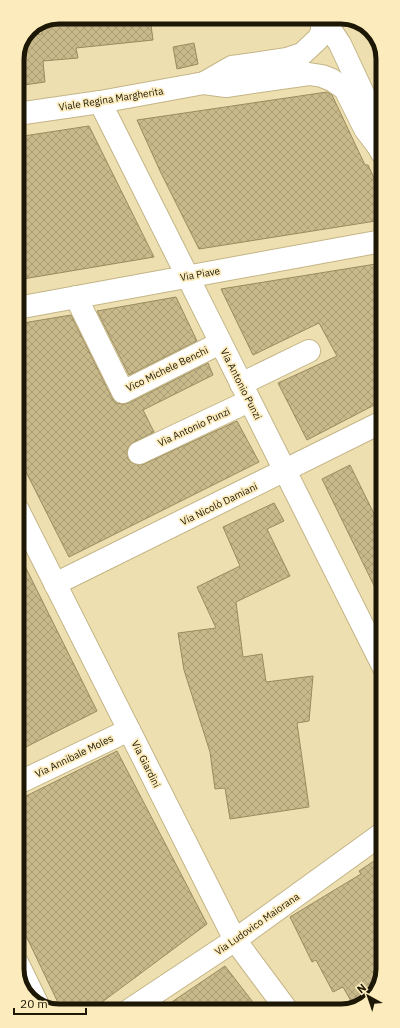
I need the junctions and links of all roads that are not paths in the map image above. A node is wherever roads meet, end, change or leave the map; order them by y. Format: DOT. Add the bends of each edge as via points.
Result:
graph roads {
  1 [pos="322,24"];
  2 [pos="327,24"];
  3 [pos="204,83"];
  4 [pos="100,102"];
  5 [pos="24,113"];
  6 [pos="376,121"];
  7 [pos="376,144"];
  8 [pos="376,243"];
  9 [pos="187,276"];
  10 [pos="76,297"];
  11 [pos="24,307"];
  12 [pos="220,343"];
  13 [pos="310,351"];
  14 [pos="245,392"];
  15 [pos="376,425"];
  16 [pos="139,453"];
  17 [pos="285,472"];
  18 [pos="24,522"];
  19 [pos="55,584"];
  20 [pos="376,654"];
  21 [pos="129,730"];
  22 [pos="24,780"];
  23 [pos="376,838"];
  24 [pos="235,940"];
  25 [pos="139,1004"];
  26 [pos="283,1004"];
  1 -- 3 [label="street, Viale Regina Margherita" via="322,32 318,39 302,54 232,67"];
  2 -- 6 [label="street" via="340,44"];
  3 -- 4 [label="street, Viale Regina Margherita"];
  3 -- 7 [label="street, Viale Regina Margherita" via="226,86 309,74 322,76 345,89 365,129"];
  4 -- 5 [label="street, Viale Regina Margherita"];
  4 -- 9 [label="street, Vía Antonio Punzi"];
  8 -- 9 [label="street, Via Piave"];
  9 -- 10 [label="street, Via Piave"];
  9 -- 12 [label="street, Vía Antonio Punzi"];
  10 -- 11 [label="street, Via Piave"];
  10 -- 12 [label="street, Vico Michele Benchi" via="123,392"];
  12 -- 14 [label="street, Vía Antonio Punzi"];
  13 -- 14 [label="street, Via Antonio Punzi"];
  14 -- 16 [label="street, Via Antonio Punzi"];
  14 -- 17 [label="street, Vía Antonio Punzi"];
  15 -- 17 [label="street, Via Nicolò Damiani"];
  17 -- 19 [label="street, Via Nicolò Damiani"];
  17 -- 20 [label="street, Vía Antonio Punzi"];
  18 -- 19 [label="street, Via Giardini"];
  19 -- 21 [label="street, Via Giardini"];
  21 -- 22 [label="street, Via Annibale Moles"];
  21 -- 24 [label="street, Via Giardini"];
  23 -- 24 [label="street, Via Ludovico Maiorana"];
  24 -- 25 [label="street, Via Ludovico Maiorana"];
  24 -- 26 [label="street, Via Giardini"];
}
